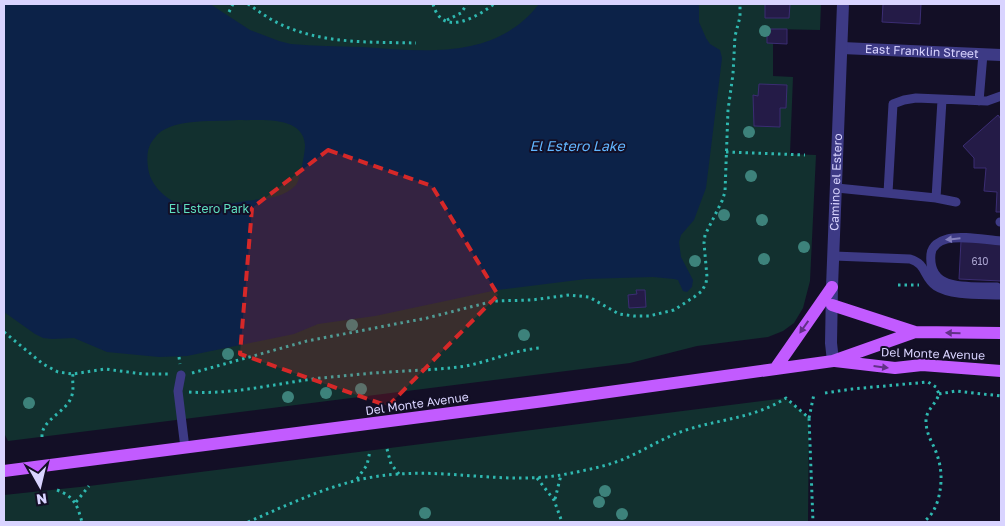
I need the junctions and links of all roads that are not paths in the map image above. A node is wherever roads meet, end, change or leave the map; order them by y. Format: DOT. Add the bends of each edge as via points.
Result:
graph roads {
  1 [pos="843,4"];
  2 [pos="842,48"];
  3 [pos="983,54"];
  4 [pos="1001,55"];
  5 [pos="1001,96"];
  6 [pos="942,100"];
  7 [pos="979,101"];
  8 [pos="837,188"];
  9 [pos="888,193"];
  10 [pos="936,198"];
  11 [pos="956,202"];
  12 [pos="1001,241"];
  13 [pos="834,256"];
  14 [pos="832,287"];
  15 [pos="1001,290"];
  16 [pos="1001,295"];
  17 [pos="832,305"];
  18 [pos="914,332"];
  19 [pos="1001,333"];
  20 [pos="833,361"];
  21 [pos="775,369"];
  22 [pos="1001,372"];
  23 [pos="181,375"];
  24 [pos="185,448"];
  25 [pos="4,471"];
  1 -- 2 [label="street, Camino el Estero"];
  2 -- 3 [label="street, East Franklin Street"];
  2 -- 8 [label="street, Camino el Estero"];
  3 -- 4 [label="street, East Franklin Street"];
  3 -- 7 [label="lane"];
  5 -- 7 [label="lane"];
  6 -- 7 [label="lane"];
  6 -- 9 [label="lane" via="916,98 894,104"];
  6 -- 10 [label="lane"];
  8 -- 9 [label="lane"];
  8 -- 13 [label="street, Camino el Estero"];
  9 -- 10 [label="lane"];
  10 -- 11 [label="lane"];
  12 -- 15 [label="lane, one-way" via="948,238 935,245 931,260 938,279 944,282"];
  13 -- 14 [label="street, Camino el Estero"];
  13 -- 16 [label="lane" via="910,259 918,262 935,286 944,290"];
  14 -- 17 [label="street, Camino el Estero"];
  14 -- 21 [label="main road, one-way"];
  17 -- 18 [label="main road"];
  17 -- 20 [label="street, Camino el Estero"];
  19 -- 18 [label="main road, Del Monte Avenue, one-way"];
  18 -- 20 [label="main road, Del Monte Avenue"];
  20 -- 21 [label="main road, Del Monte Avenue"];
  20 -- 22 [label="main road, Del Monte Avenue, one-way" via="895,368 922,366"];
  21 -- 24 [label="main road, Del Monte Avenue"];
  23 -- 24 [label="lane" via="178,391"];
  24 -- 25 [label="main road, Del Monte Avenue"];
}
